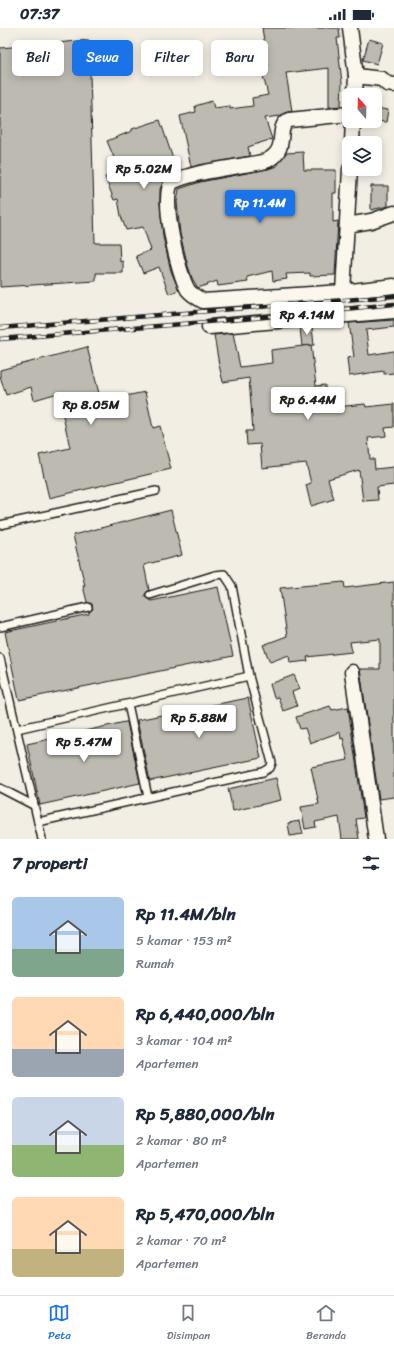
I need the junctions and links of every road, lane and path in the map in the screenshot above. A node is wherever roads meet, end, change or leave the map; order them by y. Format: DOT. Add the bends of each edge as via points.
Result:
graph roads {
  1 [pos="350,28"];
  2 [pos="356,76"];
  3 [pos="394,85"];
  4 [pos="355,88"];
  5 [pos="342,115"];
  6 [pos="350,176"];
  7 [pos="394,213"];
  8 [pos="347,225"];
  9 [pos="394,286"];
  10 [pos="343,292"];
  11 [pos="394,311"];
  12 [pos="209,327"];
  13 [pos="156,491"];
  14 [pos="0,525"];
  15 [pos="150,595"];
  16 [pos="88,607"];
  17 [pos="0,627"];
  18 [pos="0,658"];
  19 [pos="352,672"];
  20 [pos="249,676"];
  21 [pos="128,704"];
  22 [pos="16,729"];
  23 [pos="0,788"];
  24 [pos="148,797"];
  25 [pos="33,805"];
  26 [pos="38,822"];
  27 [pos="42,839"];
  28 [pos="376,839"];
  1 -- 2 [label="street"];
  2 -- 3 [label="street" via="382,79 387,84"];
  2 -- 4 [label="street"];
  5 -- 10 [label="street" via="289,120 282,126 279,150 267,160 196,174 172,182 169,188 168,208 176,256 187,289 203,301"];
  6 -- 8 [label="street"];
  7 -- 8 [label="street" via="371,221"];
  8 -- 10 [label="street"];
  9 -- 10 [label="street"];
  11 -- 12 [label="street"];
  13 -- 14 [label="lane"];
  15 -- 20 [label="lane" via="224,574 232,586"];
  16 -- 17 [label="lane"];
  18 -- 22 [label="lane"];
  19 -- 28 [label="street"];
  20 -- 21 [label="lane"];
  20 -- 24 [label="lane" via="272,762 270,768 263,772"];
  21 -- 22 [label="lane"];
  21 -- 24 [label="lane"];
  22 -- 25 [label="lane"];
  23 -- 25 [label="lane"];
  24 -- 26 [label="lane"];
  25 -- 26 [label="lane"];
  26 -- 27 [label="lane"];
}
